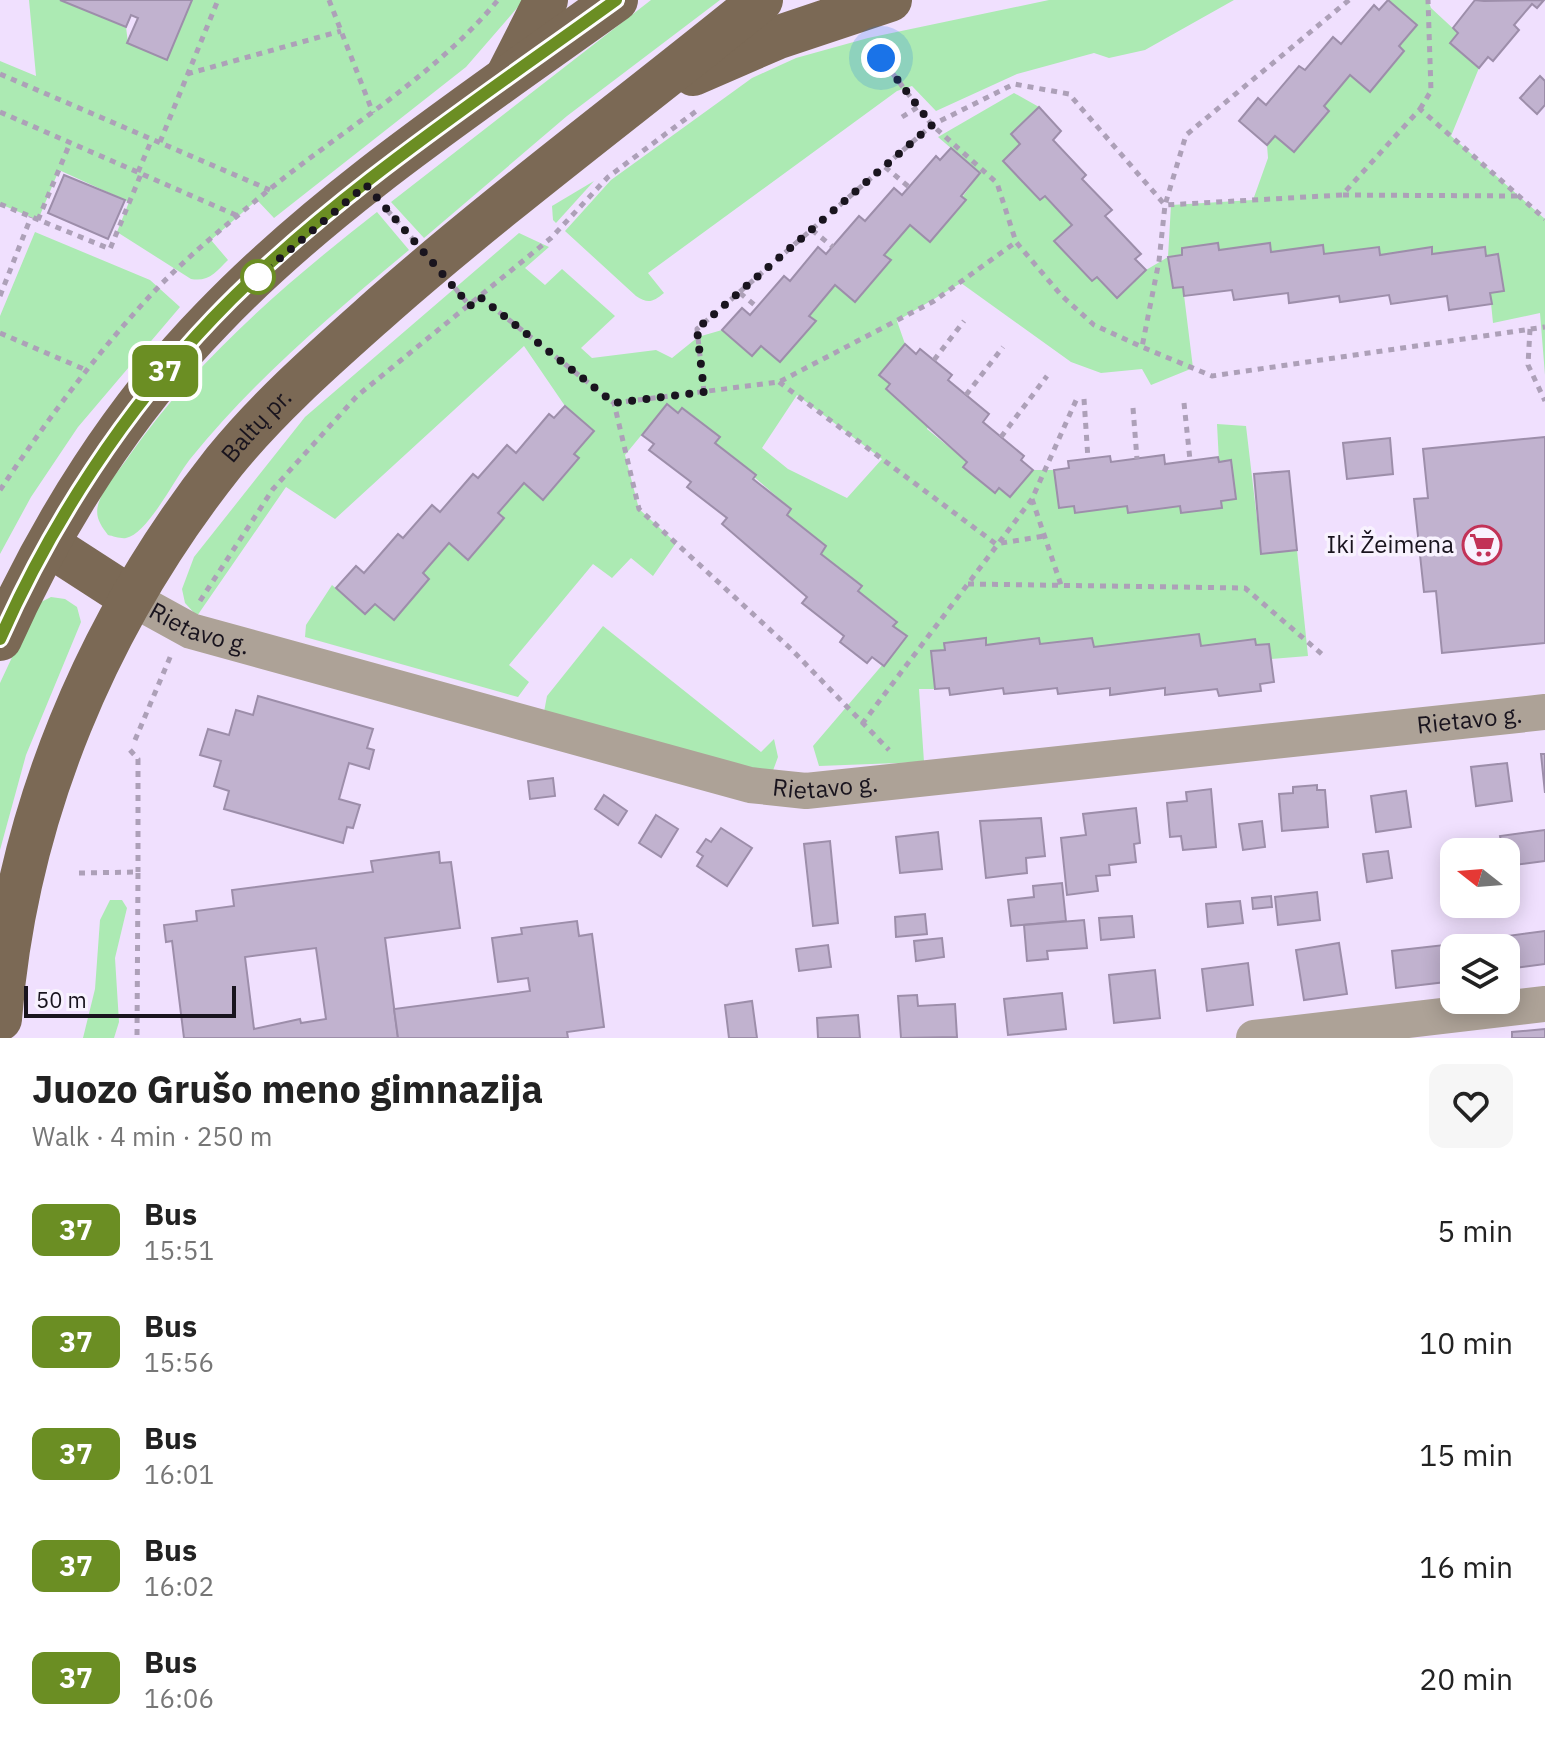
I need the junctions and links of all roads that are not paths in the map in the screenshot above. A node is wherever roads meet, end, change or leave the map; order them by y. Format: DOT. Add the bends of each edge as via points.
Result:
graph roads {
  1 [pos="546,0"];
  2 [pos="616,0"];
  3 [pos="761,0"];
  4 [pos="890,0"];
  5 [pos="505,80"];
  6 [pos="650,91"];
  7 [pos="49,545"];
  8 [pos="131,598"];
  9 [pos="0,639"];
  10 [pos="1545,712"];
  11 [pos="1545,1004"];
  12 [pos="0,1019"];
  13 [pos="1254,1038"];
  1 -- 5 [label="main road"];
  2 -- 5 [label="main road"];
  3 -- 6 [label="main road, Baltų pr."];
  4 -- 6 [label="main road" via="776,38"];
  5 -- 7 [label="main road" via="366,185 243,290 169,366 82,487"];
  6 -- 8 [label="main road, Baltų pr." via="433,263 333,350 234,451"];
  7 -- 8 [label="main road"];
  7 -- 9 [label="main road"];
  8 -- 10 [label="street, Rietavo g." via="182,628 750,785 806,791"];
  8 -- 12 [label="main road, Baltų pr." via="100,655 50,774 8,945"];
  11 -- 13 [label="street"];
}
